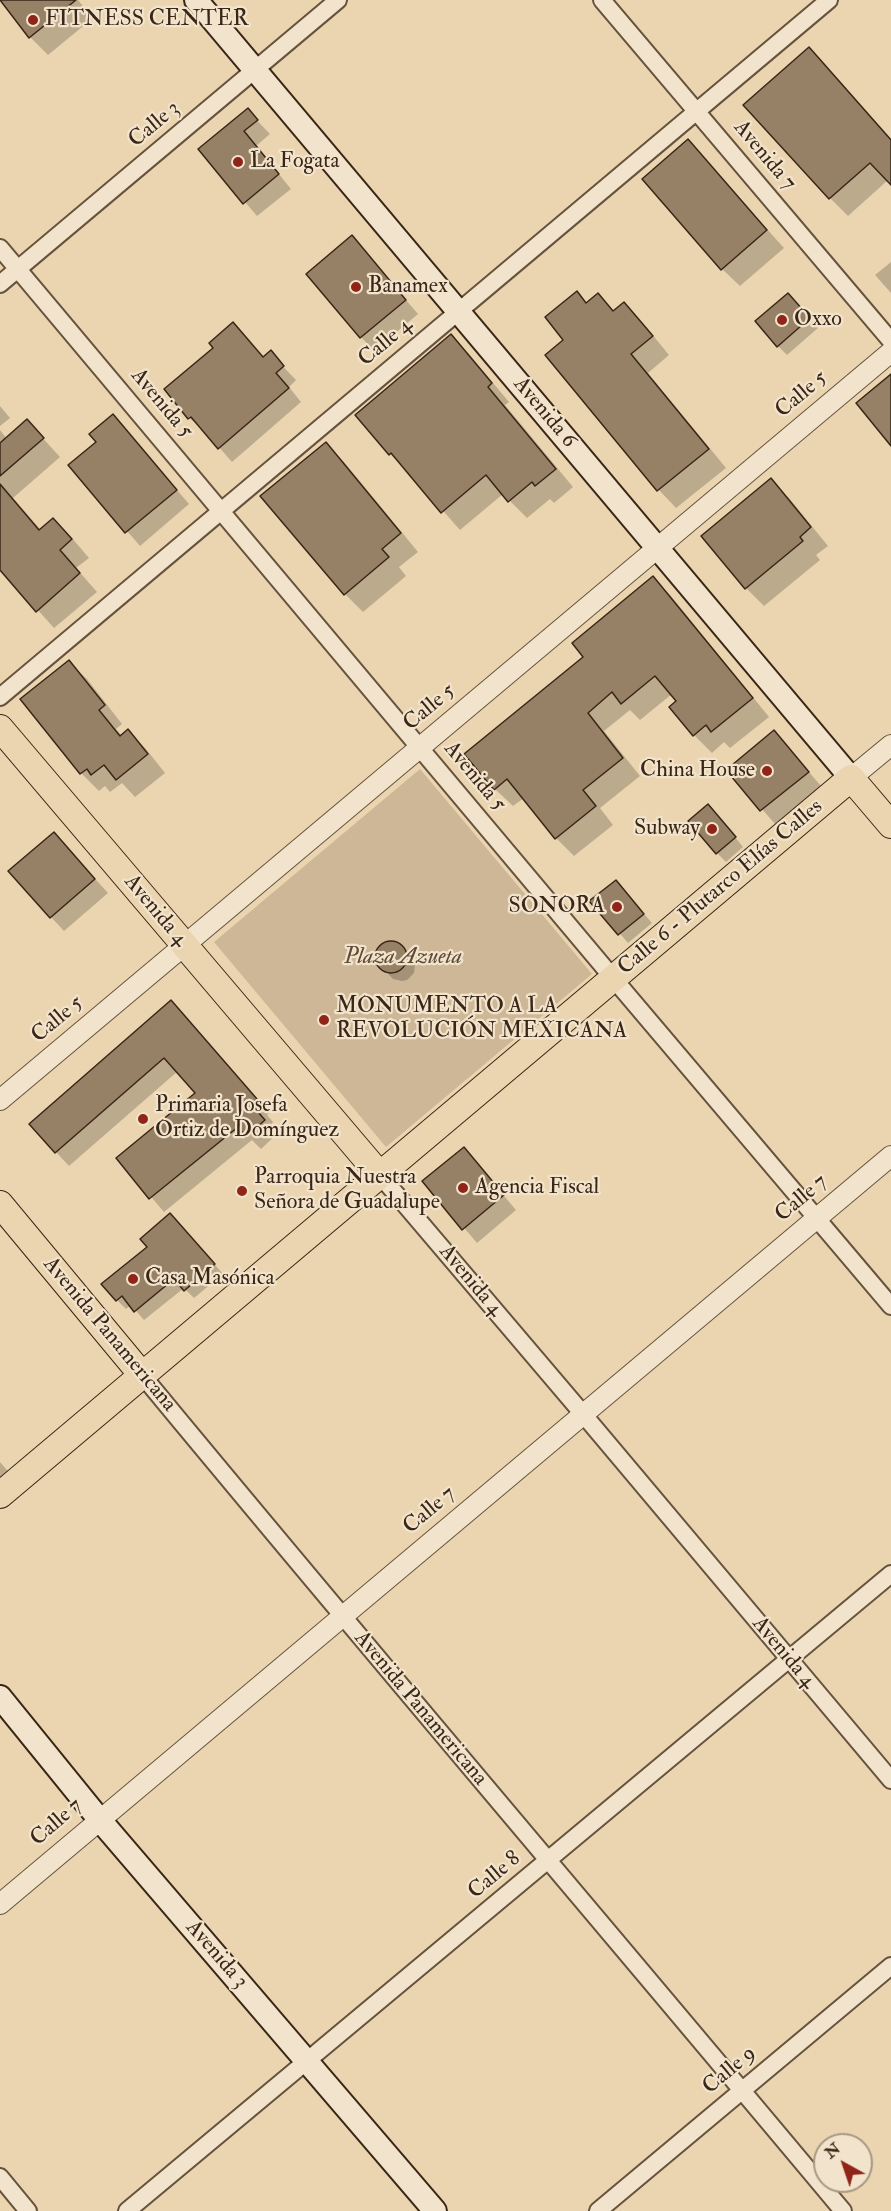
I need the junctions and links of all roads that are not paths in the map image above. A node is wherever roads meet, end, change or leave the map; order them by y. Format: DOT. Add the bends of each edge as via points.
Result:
graph roads {
  1 [pos="196,0"];
  2 [pos="338,0"];
  3 [pos="602,0"];
  4 [pos="829,0"];
  5 [pos="255,70"];
  6 [pos="697,111"];
  7 [pos="0,248"];
  8 [pos="18,269"];
  9 [pos="0,284"];
  10 [pos="459,311"];
  11 [pos="891,341"];
  12 [pos="891,352"];
  13 [pos="221,510"];
  14 [pos="658,548"];
  15 [pos="0,697"];
  16 [pos="0,728"];
  17 [pos="891,745"];
  18 [pos="421,747"];
  19 [pos="851,778"];
  20 [pos="891,825"];
  21 [pos="184,946"];
  22 [pos="613,978"];
  23 [pos="0,1100"];
  24 [pos="891,1156"];
  25 [pos="379,1174"];
  26 [pos="0,1204"];
  27 [pos="816,1218"];
  28 [pos="891,1306"];
  29 [pos="142,1375"];
  30 [pos="583,1413"];
  31 [pos="0,1495"];
  32 [pos="891,1574"];
  33 [pos="341,1617"];
  34 [pos="789,1660"];
  35 [pos="0,1697"];
  36 [pos="891,1780"];
  37 [pos="99,1819"];
  38 [pos="549,1860"];
  39 [pos="0,1904"];
  40 [pos="891,1966"];
  41 [pos="308,2061"];
  42 [pos="742,2090"];
  43 [pos="0,2177"];
  44 [pos="28,2211"];
  45 [pos="127,2211"];
  46 [pos="435,2211"];
  47 [pos="598,2211"];
  48 [pos="843,2211"];
  1 -- 5 [label="main road, Avenida 6"];
  2 -- 5 [label="street, Calle 3"];
  3 -- 6 [label="street, Avenida 7"];
  4 -- 6 [label="street, Calle 4"];
  5 -- 8 [label="street, Calle 3"];
  5 -- 10 [label="main road, Avenida 6"];
  6 -- 10 [label="street, Calle 4"];
  6 -- 11 [label="street, Avenida 7"];
  7 -- 8 [label="street, Avenida 5"];
  8 -- 9 [label="street, Calle 3"];
  8 -- 13 [label="street, Avenida 5"];
  10 -- 13 [label="street, Calle 4"];
  10 -- 14 [label="main road, Avenida 6"];
  12 -- 14 [label="street, Calle 5"];
  13 -- 15 [label="street, Calle 4"];
  13 -- 18 [label="street, Avenida 5"];
  14 -- 18 [label="street, Calle 5"];
  14 -- 19 [label="main road, Avenida 6"];
  16 -- 21 [label="main road, Avenida 4"];
  17 -- 19 [label="street, Calle 6 - Plutarco Elías Calles"];
  18 -- 21 [label="street, Calle 5"];
  18 -- 22 [label="street, Avenida 5"];
  19 -- 20 [label="main road, Avenida 6"];
  19 -- 22 [label="main road, Calle 6 - Plutarco Elías Calles"];
  21 -- 23 [label="street, Calle 5"];
  21 -- 25 [label="main road, Avenida 4"];
  22 -- 25 [label="main road, Calle 6 - Plutarco Elías Calles"];
  22 -- 27 [label="street, Avenida 5"];
  24 -- 27 [label="street, Calle 7"];
  25 -- 29 [label="main road, Calle 6 - Plutarco Elías Calles"];
  25 -- 30 [label="street, Avenida 4"];
  26 -- 29 [label="main road, Avenida Panamericana"];
  27 -- 28 [label="street, Avenida 5"];
  27 -- 30 [label="street, Calle 7"];
  29 -- 31 [label="main road, Calle 6 - Plutarco Elías Calles"];
  29 -- 33 [label="street, Avenida Panamericana"];
  30 -- 33 [label="street, Calle 7"];
  30 -- 34 [label="street, Avenida 4"];
  32 -- 34 [label="street, Calle 8"];
  33 -- 37 [label="street, Calle 7"];
  33 -- 38 [label="street, Avenida Panamericana"];
  34 -- 36 [label="street, Avenida 4"];
  34 -- 38 [label="street, Calle 8"];
  35 -- 37 [label="main road, Avenida 3"];
  37 -- 39 [label="street, Calle 7"];
  37 -- 41 [label="main road, Avenida 3"];
  38 -- 41 [label="street, Calle 8"];
  38 -- 42 [label="street, Avenida Panamericana"];
  40 -- 42 [label="street, Calle 9"];
  41 -- 45 [label="street, Calle 8"];
  41 -- 46 [label="main road, Avenida 3"];
  42 -- 47 [label="street, Calle 9"];
  42 -- 48 [label="street, Avenida Panamericana"];
  43 -- 44 [label="street"];
}
